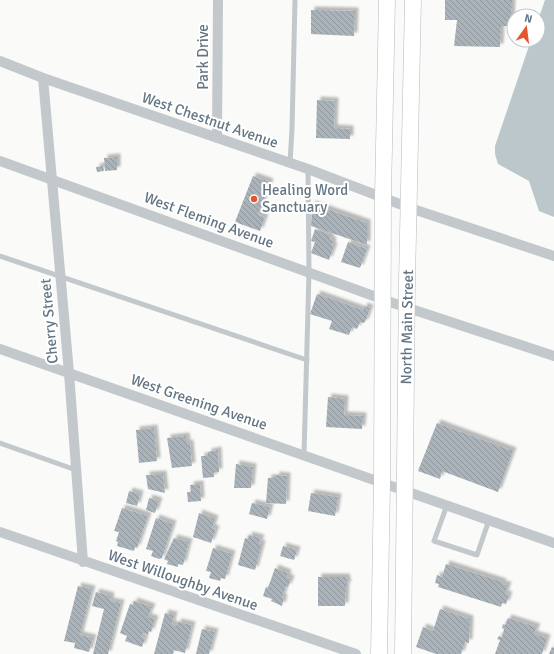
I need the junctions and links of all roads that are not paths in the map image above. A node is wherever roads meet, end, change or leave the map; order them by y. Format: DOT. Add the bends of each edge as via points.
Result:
graph roads {
  1 [pos="218,0"];
  2 [pos="295,0"];
  3 [pos="387,0"];
  4 [pos="414,0"];
  5 [pos="0,61"];
  6 [pos="43,78"];
  7 [pos="217,138"];
  8 [pos="0,161"];
  9 [pos="290,163"];
  10 [pos="308,169"];
  11 [pos="52,179"];
  12 [pos="382,196"];
  13 [pos="410,208"];
  14 [pos="0,256"];
  15 [pos="554,256"];
  16 [pos="309,272"];
  17 [pos="60,278"];
  18 [pos="381,298"];
  19 [pos="407,307"];
  20 [pos="0,349"];
  21 [pos="554,356"];
  22 [pos="307,360"];
  23 [pos="69,373"];
  24 [pos="0,443"];
  25 [pos="304,455"];
  26 [pos="76,470"];
  27 [pos="385,483"];
  28 [pos="406,490"];
  29 [pos="447,505"];
  30 [pos="489,520"];
  31 [pos="0,532"];
  32 [pos="554,543"];
  33 [pos="82,562"];
  34 [pos="356,654"];
  35 [pos="379,654"];
  36 [pos="403,654"];
  1 -- 7 [label="street, Park Drive"];
  2 -- 9 [label="lane"];
  3 -- 12 [label="main road, North Main Street"];
  4 -- 13 [label="main road, North Main Street"];
  5 -- 6 [label="street, West Chestnut Avenue"];
  6 -- 7 [label="street, West Chestnut Avenue"];
  6 -- 11 [label="street, Cherry Street"];
  7 -- 9 [label="street, West Chestnut Avenue"];
  8 -- 11 [label="street, West Fleming Avenue"];
  9 -- 10 [label="street, West Chestnut Avenue"];
  10 -- 12 [label="street, West Chestnut Avenue"];
  10 -- 16 [label="lane"];
  11 -- 16 [label="street, West Fleming Avenue"];
  11 -- 17 [label="street, Cherry Street"];
  12 -- 13 [label="street, West Chestnut Avenue"];
  12 -- 18 [label="main road, North Main Street"];
  13 -- 15 [label="street, West Chestnut Avenue"];
  13 -- 19 [label="main road, North Main Street"];
  14 -- 17 [label="lane"];
  16 -- 18 [label="street, West Fleming Avenue"];
  16 -- 22 [label="lane"];
  17 -- 22 [label="lane"];
  17 -- 23 [label="street, Cherry Street"];
  18 -- 19 [label="street, West Fleming Avenue"];
  18 -- 27 [label="main road, North Main Street"];
  19 -- 21 [label="street, West Fleming Avenue"];
  19 -- 28 [label="main road, North Main Street"];
  20 -- 23 [label="street, West Greening Avenue"];
  22 -- 25 [label="lane"];
  23 -- 25 [label="street, West Greening Avenue"];
  23 -- 26 [label="street, Cherry Street"];
  24 -- 26 [label="lane"];
  25 -- 27 [label="street, West Greening Avenue"];
  26 -- 33 [label="street, Cherry Street"];
  27 -- 28 [label="street, West Greening Avenue"];
  27 -- 35 [label="main road, North Main Street"];
  28 -- 29 [label="street, West Greening Avenue"];
  28 -- 36 [label="main road, North Main Street"];
  29 -- 30 [label="street, West Greening Avenue"];
  29 -- 30 [label="lane" via="434,541 477,555"];
  30 -- 32 [label="street, West Greening Avenue"];
  31 -- 33 [label="street, West Willoughby Avenue"];
  33 -- 34 [label="street, West Willoughby Avenue"];
}
